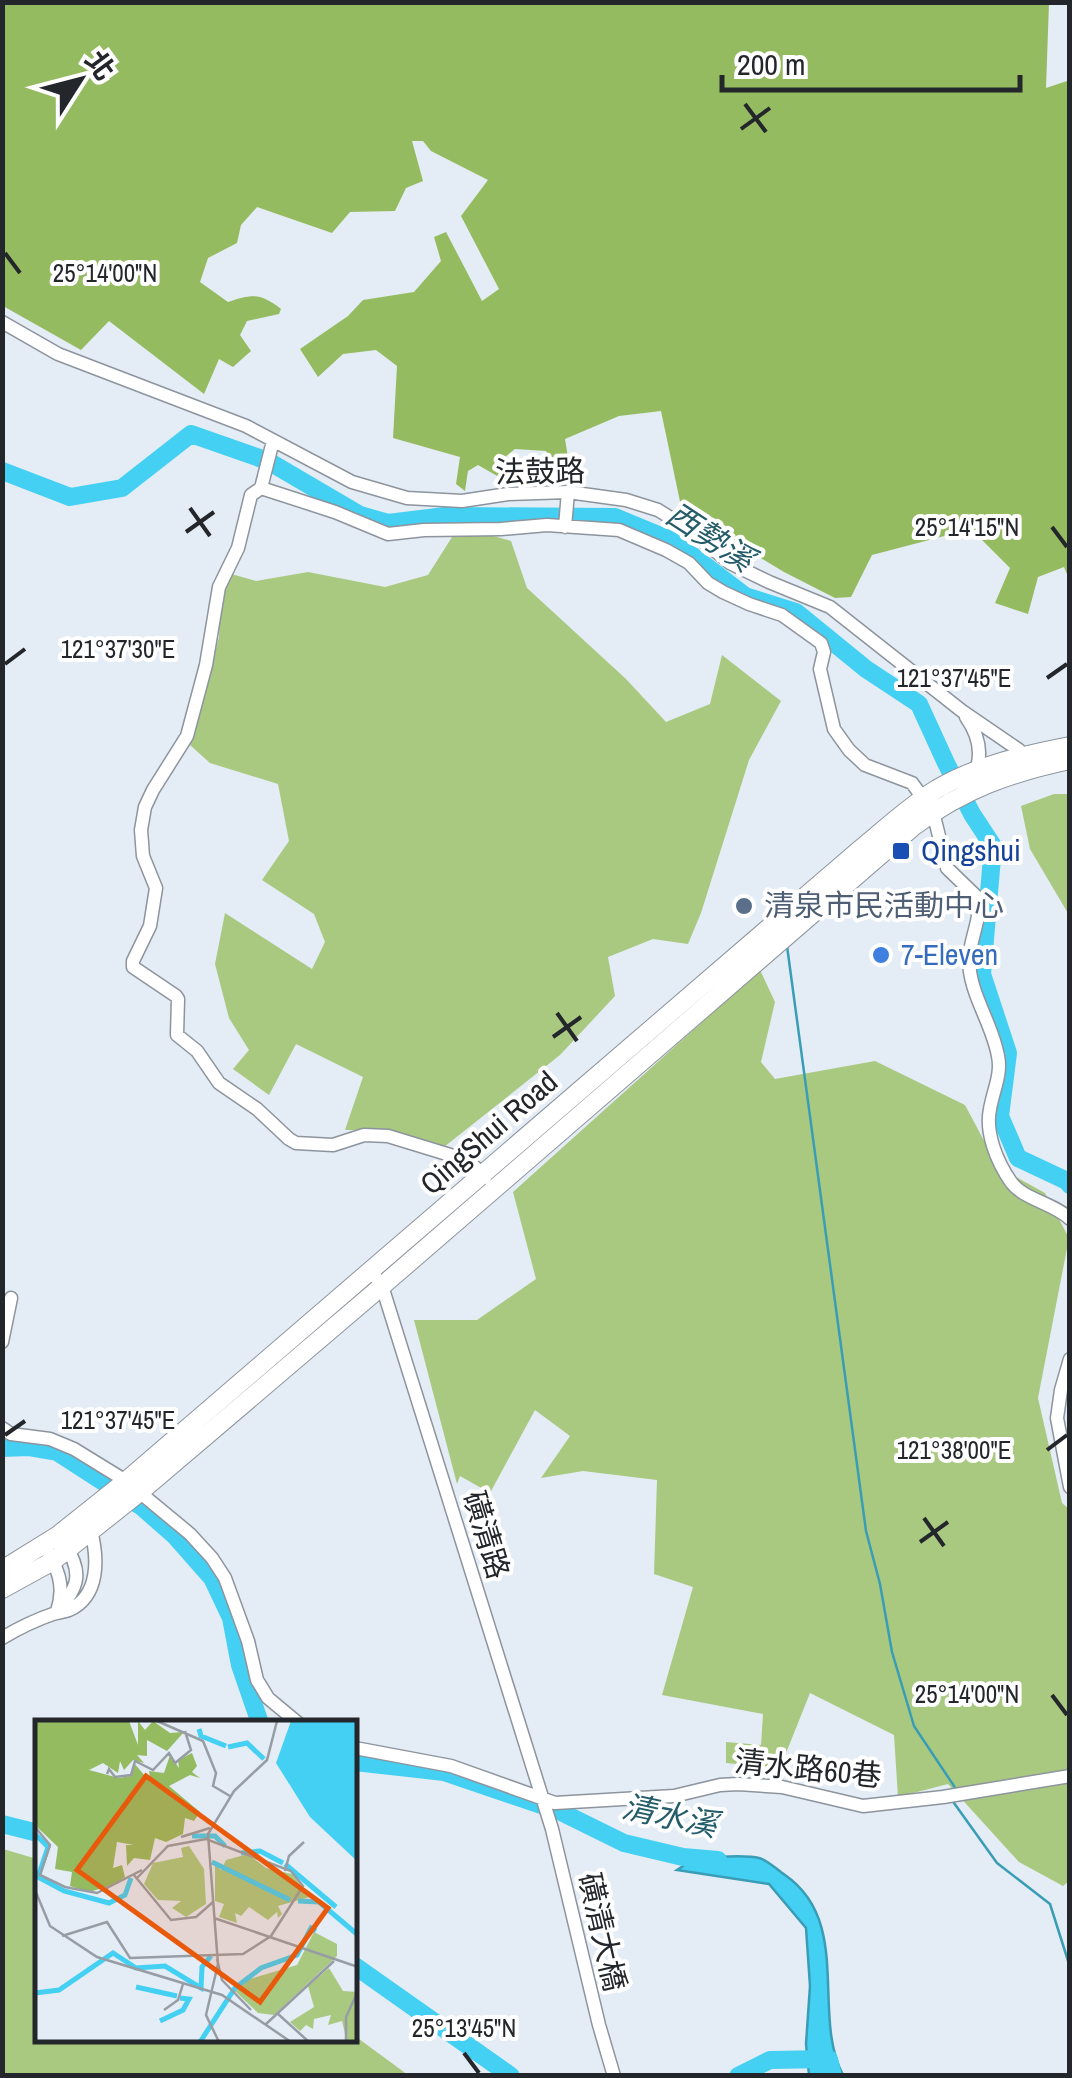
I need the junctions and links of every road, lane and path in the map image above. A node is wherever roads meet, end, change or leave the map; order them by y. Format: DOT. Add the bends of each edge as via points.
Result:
graph roads {
  1 [pos="2,322"];
  2 [pos="273,441"];
  3 [pos="261,488"];
  4 [pos="568,492"];
  5 [pos="566,527"];
  6 [pos="769,582"];
  7 [pos="762,608"];
  8 [pos="962,711"];
  9 [pos="1070,746"];
  10 [pos="1070,760"];
  11 [pos="1025,762"];
  12 [pos="972,778"];
  13 [pos="936,800"];
  14 [pos="487,1182"];
  15 [pos="1070,1219"];
  16 [pos="377,1278"];
  17 [pos="11,1298"];
  18 [pos="2,1342"];
  19 [pos="1070,1359"];
  20 [pos="2,1428"];
  21 [pos="1070,1487"];
  22 [pos="124,1493"];
  23 [pos="91,1531"];
  24 [pos="56,1548"];
  25 [pos="2,1570"];
  26 [pos="2,1589"];
  27 [pos="56,1613"];
  28 [pos="2,1625"];
  29 [pos="24,1625"];
  30 [pos="2,1638"];
  31 [pos="294,1720"];
  32 [pos="358,1749"];
  33 [pos="1070,1776"];
  34 [pos="541,1800"];
  35 [pos="614,2076"];
  1 -- 2 [label="street, 法鼓路" via="58,354"];
  2 -- 3 [label="street"];
  2 -- 4 [label="street, 法鼓路" via="352,482 407,498"];
  3 -- 5 [label="street" via="388,534"];
  3 -- 14 [label="street" via="251,494 238,548 219,587 187,736 144,808 143,856 156,888 133,967 176,996 177,1035 218,1082 289,1139 332,1145 388,1136 460,1158"];
  4 -- 5 [label="street"];
  4 -- 6 [label="street, 法鼓路" via="658,510"];
  5 -- 7 [label="street" via="619,530"];
  6 -- 7 [label="street"];
  6 -- 8 [label="street, 法鼓路" via="830,606"];
  7 -- 13 [label="street" via="821,643 834,729 849,750 865,765"];
  8 -- 11 [label="street, 法鼓路" via="1019,750"];
  8 -- 12 [label="street" via="980,749"];
  9 -- 11 [label="main road"];
  10 -- 11 [label="main road"];
  11 -- 12 [label="main road, QingShui Road"];
  12 -- 13 [label="main road, QingShui Road"];
  13 -- 14 [label="main road, QingShui Road" via="857,852"];
  13 -- 15 [label="street" via="948,868 980,904 969,963 1000,1061 988,1130 1014,1186"];
  14 -- 16 [label="main road, QingShui Road"];
  16 -- 22 [label="main road, QingShui Road"];
  16 -- 34 [label="street, 磺清路"];
  17 -- 18 [label="street"];
  19 -- 21 [label="street" via="1057,1418"];
  20 -- 22 [label="street" via="74,1448"];
  22 -- 23 [label="main road, QingShui Road"];
  22 -- 24 [label="main road, QingShui Road"];
  22 -- 31 [label="street" via="190,1534 212,1558 236,1606 257,1680"];
  23 -- 24 [label="main road, QingShui Road"];
  23 -- 27 [label="street" via="97,1561 90,1587 70,1610"];
  24 -- 25 [label="main road"];
  24 -- 26 [label="main road"];
  24 -- 27 [label="street" via="62,1583"];
  27 -- 29 [label="street"];
  28 -- 29 [label="street"];
  29 -- 30 [label="street"];
  32 -- 34 [label="street, 清水路60巷" via="451,1766"];
  33 -- 34 [label="street, 清水路60巷" via="863,1806 738,1784 674,1796"];
  34 -- 35 [label="street, 磺清大橋"];
}
